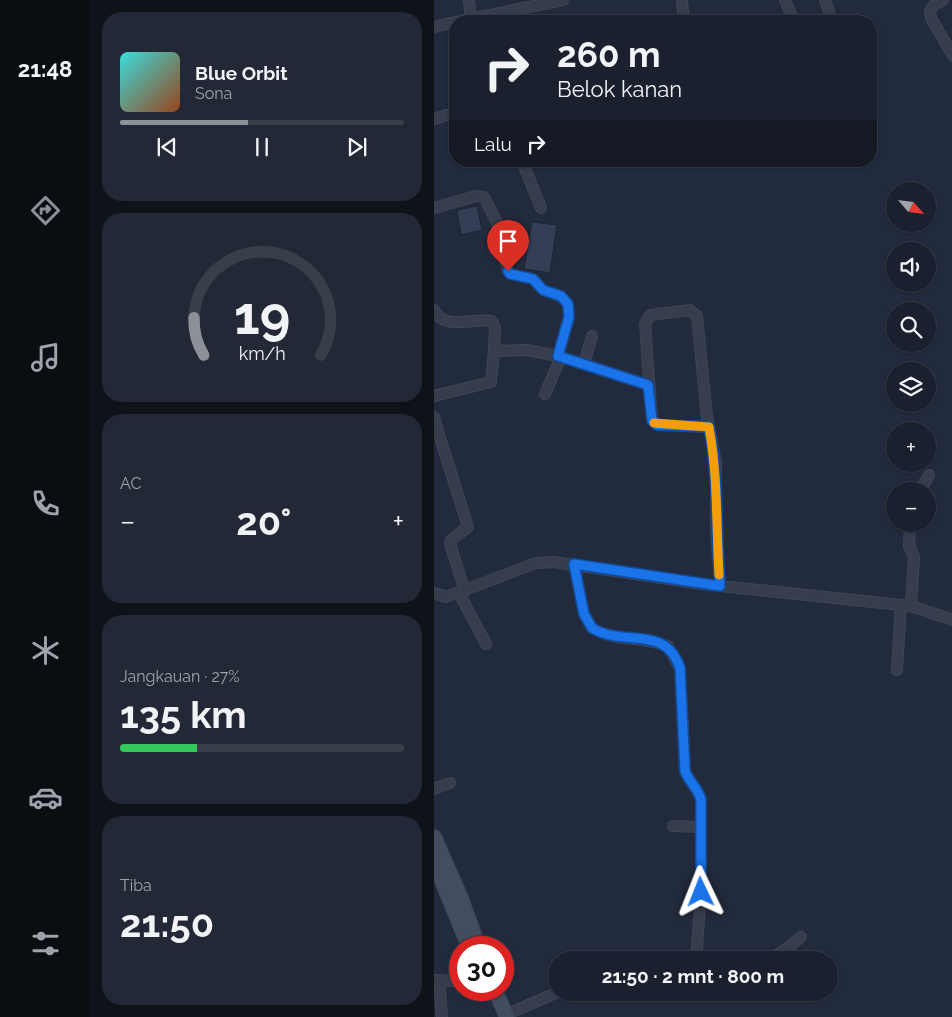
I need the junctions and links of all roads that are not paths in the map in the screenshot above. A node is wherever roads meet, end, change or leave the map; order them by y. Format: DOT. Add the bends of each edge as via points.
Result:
graph roads {
  1 [pos="469,0"];
  2 [pos="559,0"];
  3 [pos="682,0"];
  4 [pos="785,0"];
  5 [pos="825,0"];
  6 [pos="943,0"];
  7 [pos="471,15"];
  8 [pos="517,15"];
  9 [pos="683,15"];
  10 [pos="791,15"];
  11 [pos="830,15"];
  12 [pos="449,23"];
  13 [pos="434,27"];
  14 [pos="952,56"];
  15 [pos="447,115"];
  16 [pos="434,119"];
  17 [pos="524,167"];
  18 [pos="434,208"];
  19 [pos="541,208"];
  20 [pos="434,310"];
  21 [pos="592,336"];
  22 [pos="494,352"];
  23 [pos="560,357"];
  24 [pos="584,364"];
  25 [pos="648,385"];
  26 [pos="545,394"];
  27 [pos="434,396"];
  28 [pos="434,418"];
  29 [pos="709,427"];
  30 [pos="436,432"];
  31 [pos="929,475"];
  32 [pos="925,482"];
  33 [pos="910,532"];
  34 [pos="574,564"];
  35 [pos="720,586"];
  36 [pos="462,592"];
  37 [pos="434,593"];
  38 [pos="906,605"];
  39 [pos="952,620"];
  40 [pos="486,644"];
  41 [pos="897,670"];
  42 [pos="450,783"];
  43 [pos="434,789"];
  44 [pos="673,826"];
  45 [pos="700,827"];
  46 [pos="434,837"];
  47 [pos="434,860"];
  48 [pos="464,936"];
  49 [pos="474,936"];
  50 [pos="801,937"];
  51 [pos="697,951"];
  52 [pos="783,951"];
  53 [pos="436,980"];
  54 [pos="449,981"];
  55 [pos="548,996"];
  56 [pos="493,1001"];
  57 [pos="498,1001"];
  58 [pos="503,1016"];
  59 [pos="442,1017"];
  1 -- 7 [label="street"];
  2 -- 8 [label="street"];
  3 -- 9 [label="street"];
  4 -- 10 [label="street"];
  5 -- 11 [label="street"];
  6 -- 14 [label="street" via="934,5 930,11 931,18"];
  12 -- 13 [label="street"];
  15 -- 16 [label="street"];
  17 -- 19 [label="street"];
  18 -- 23 [label="street" via="476,196 484,197 497,223 510,274 533,279 543,290 561,296 568,304 569,317"];
  20 -- 22 [label="street" via="448,323 492,321 495,328"];
  21 -- 24 [label="street"];
  22 -- 23 [label="street" via="518,349"];
  22 -- 27 [label="street" via="491,382"];
  23 -- 24 [label="street"];
  23 -- 26 [label="street"];
  24 -- 25 [label="street"];
  25 -- 29 [label="street" via="653,422 657,425"];
  25 -- 29 [label="street" via="646,318 680,311 695,312"];
  28 -- 30 [label="street"];
  29 -- 35 [label="street" via="716,472"];
  30 -- 36 [label="street" via="468,527 450,540"];
  31 -- 32 [label="street"];
  33 -- 38 [label="street" via="909,546 914,557"];
  34 -- 35 [label="street"];
  34 -- 36 [label="street" via="536,563"];
  34 -- 45 [label="street" via="584,614 592,628 611,635 660,643 671,649 678,661 684,761 688,780 699,793"];
  35 -- 38 [label="street"];
  36 -- 37 [label="street" via="446,597"];
  36 -- 40 [label="street"];
  38 -- 39 [label="street"];
  38 -- 41 [label="street"];
  42 -- 43 [label="street"];
  44 -- 45 [label="street"];
  45 -- 51 [label="street" via="701,892"];
  46 -- 49 [label="main road"];
  47 -- 48 [label="main road"];
  50 -- 52 [label="street"];
  53 -- 54 [label="street"];
  53 -- 59 [label="street"];
  55 -- 58 [label="street"];
  56 -- 58 [label="main road"];
  57 -- 58 [label="main road"];
}
